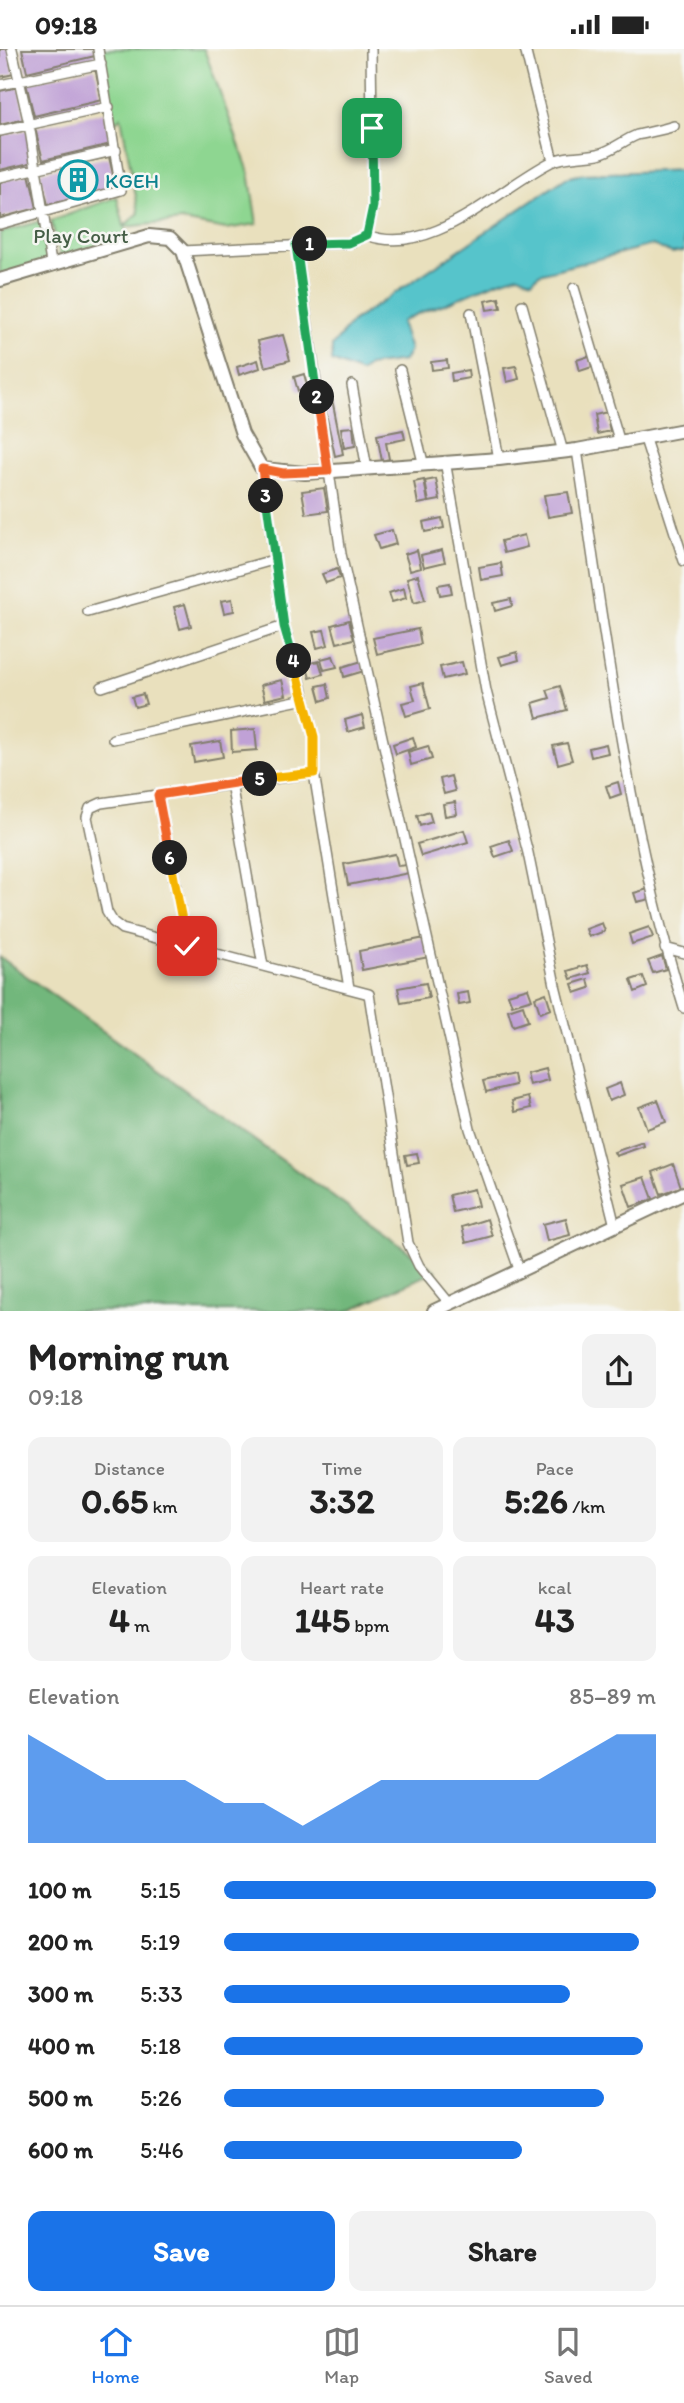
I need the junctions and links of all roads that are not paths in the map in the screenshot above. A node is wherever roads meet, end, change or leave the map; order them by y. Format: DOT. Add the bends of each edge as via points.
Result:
graph roads {
  1 [pos="12,49"];
  2 [pos="98,49"];
  3 [pos="371,49"];
  4 [pos="525,49"];
  5 [pos="101,64"];
  6 [pos="20,81"];
  7 [pos="0,85"];
  8 [pos="109,107"];
  9 [pos="29,124"];
  10 [pos="674,127"];
  11 [pos="0,131"];
  12 [pos="116,150"];
  13 [pos="553,161"];
  14 [pos="37,168"];
  15 [pos="0,177"];
  16 [pos="44,213"];
  17 [pos="0,224"];
  18 [pos="367,235"];
  19 [pos="296,245"];
  20 [pos="183,251"];
  21 [pos="51,263"];
  22 [pos="0,280"];
  23 [pos="574,288"];
  24 [pos="522,305"];
  25 [pos="471,313"];
  26 [pos="400,370"];
  27 [pos="352,385"];
  28 [pos="684,430"];
  29 [pos="644,436"];
  30 [pos="621,443"];
  31 [pos="570,451"];
  32 [pos="499,459"];
  33 [pos="444,461"];
  34 [pos="423,462"];
  35 [pos="262,469"];
  36 [pos="367,469"];
  37 [pos="328,471"];
  38 [pos="274,560"];
  39 [pos="684,561"];
  40 [pos="88,612"];
  41 [pos="284,626"];
  42 [pos="102,687"];
  43 [pos="303,691"];
  44 [pos="113,739"];
  45 [pos="314,773"];
  46 [pos="232,783"];
  47 [pos="158,795"];
  48 [pos="187,946"];
  49 [pos="665,949"];
  50 [pos="684,953"];
  51 [pos="263,966"];
  52 [pos="349,988"];
  53 [pos="684,1008"];
  54 [pos="684,1193"];
  55 [pos="615,1227"];
  56 [pos="520,1272"];
  57 [pos="450,1304"];
  58 [pos="434,1311"];
  1 -- 6 [label="street"];
  2 -- 5 [label="street"];
  3 -- 18 [label="street" via="373,206"];
  4 -- 13 [label="street"];
  5 -- 6 [label="street"];
  5 -- 8 [label="street"];
  6 -- 7 [label="street"];
  6 -- 9 [label="street"];
  8 -- 9 [label="street"];
  8 -- 12 [label="street"];
  9 -- 11 [label="street"];
  9 -- 14 [label="street"];
  10 -- 13 [label="street" via="637,135 599,154"];
  12 -- 14 [label="street"];
  12 -- 16 [label="street" via="121,190"];
  13 -- 18 [label="street" via="431,232 401,241"];
  14 -- 15 [label="street"];
  14 -- 16 [label="street"];
  16 -- 17 [label="street"];
  16 -- 21 [label="street"];
  18 -- 19 [label="street" via="349,243"];
  19 -- 20 [label="street"];
  19 -- 37 [label="street"];
  20 -- 21 [label="street" via="170,238 149,236"];
  20 -- 35 [label="street" via="242,435"];
  21 -- 22 [label="street"];
  23 -- 30 [label="street"];
  24 -- 31 [label="street"];
  25 -- 32 [label="street"];
  26 -- 34 [label="street"];
  27 -- 36 [label="street"];
  28 -- 29 [label="street"];
  29 -- 30 [label="street"];
  29 -- 39 [label="street"];
  30 -- 31 [label="street"];
  31 -- 32 [label="street"];
  31 -- 49 [label="street"];
  32 -- 33 [label="street"];
  33 -- 34 [label="street"];
  33 -- 55 [label="street" via="486,691"];
  34 -- 36 [label="street"];
  35 -- 37 [label="street"];
  35 -- 38 [label="street"];
  36 -- 37 [label="street"];
  37 -- 56 [label="street" via="344,568 470,1129"];
  38 -- 40 [label="street"];
  38 -- 41 [label="street"];
  41 -- 42 [label="street"];
  41 -- 43 [label="street"];
  43 -- 44 [label="street" via="300,700 292,703"];
  43 -- 45 [label="street" via="314,737"];
  45 -- 46 [label="street"];
  45 -- 52 [label="street"];
  46 -- 47 [label="street"];
  46 -- 51 [label="street"];
  47 -- 48 [label="street"];
  47 -- 48 [label="street" via="101,803 90,808 87,817 113,922 122,929"];
  48 -- 51 [label="street"];
  49 -- 50 [label="street"];
  49 -- 53 [label="street"];
  51 -- 52 [label="street"];
  52 -- 57 [label="street" via="369,994 408,1243 419,1266"];
  54 -- 55 [label="street"];
  55 -- 56 [label="street"];
  56 -- 57 [label="street"];
  57 -- 58 [label="street"];
}
